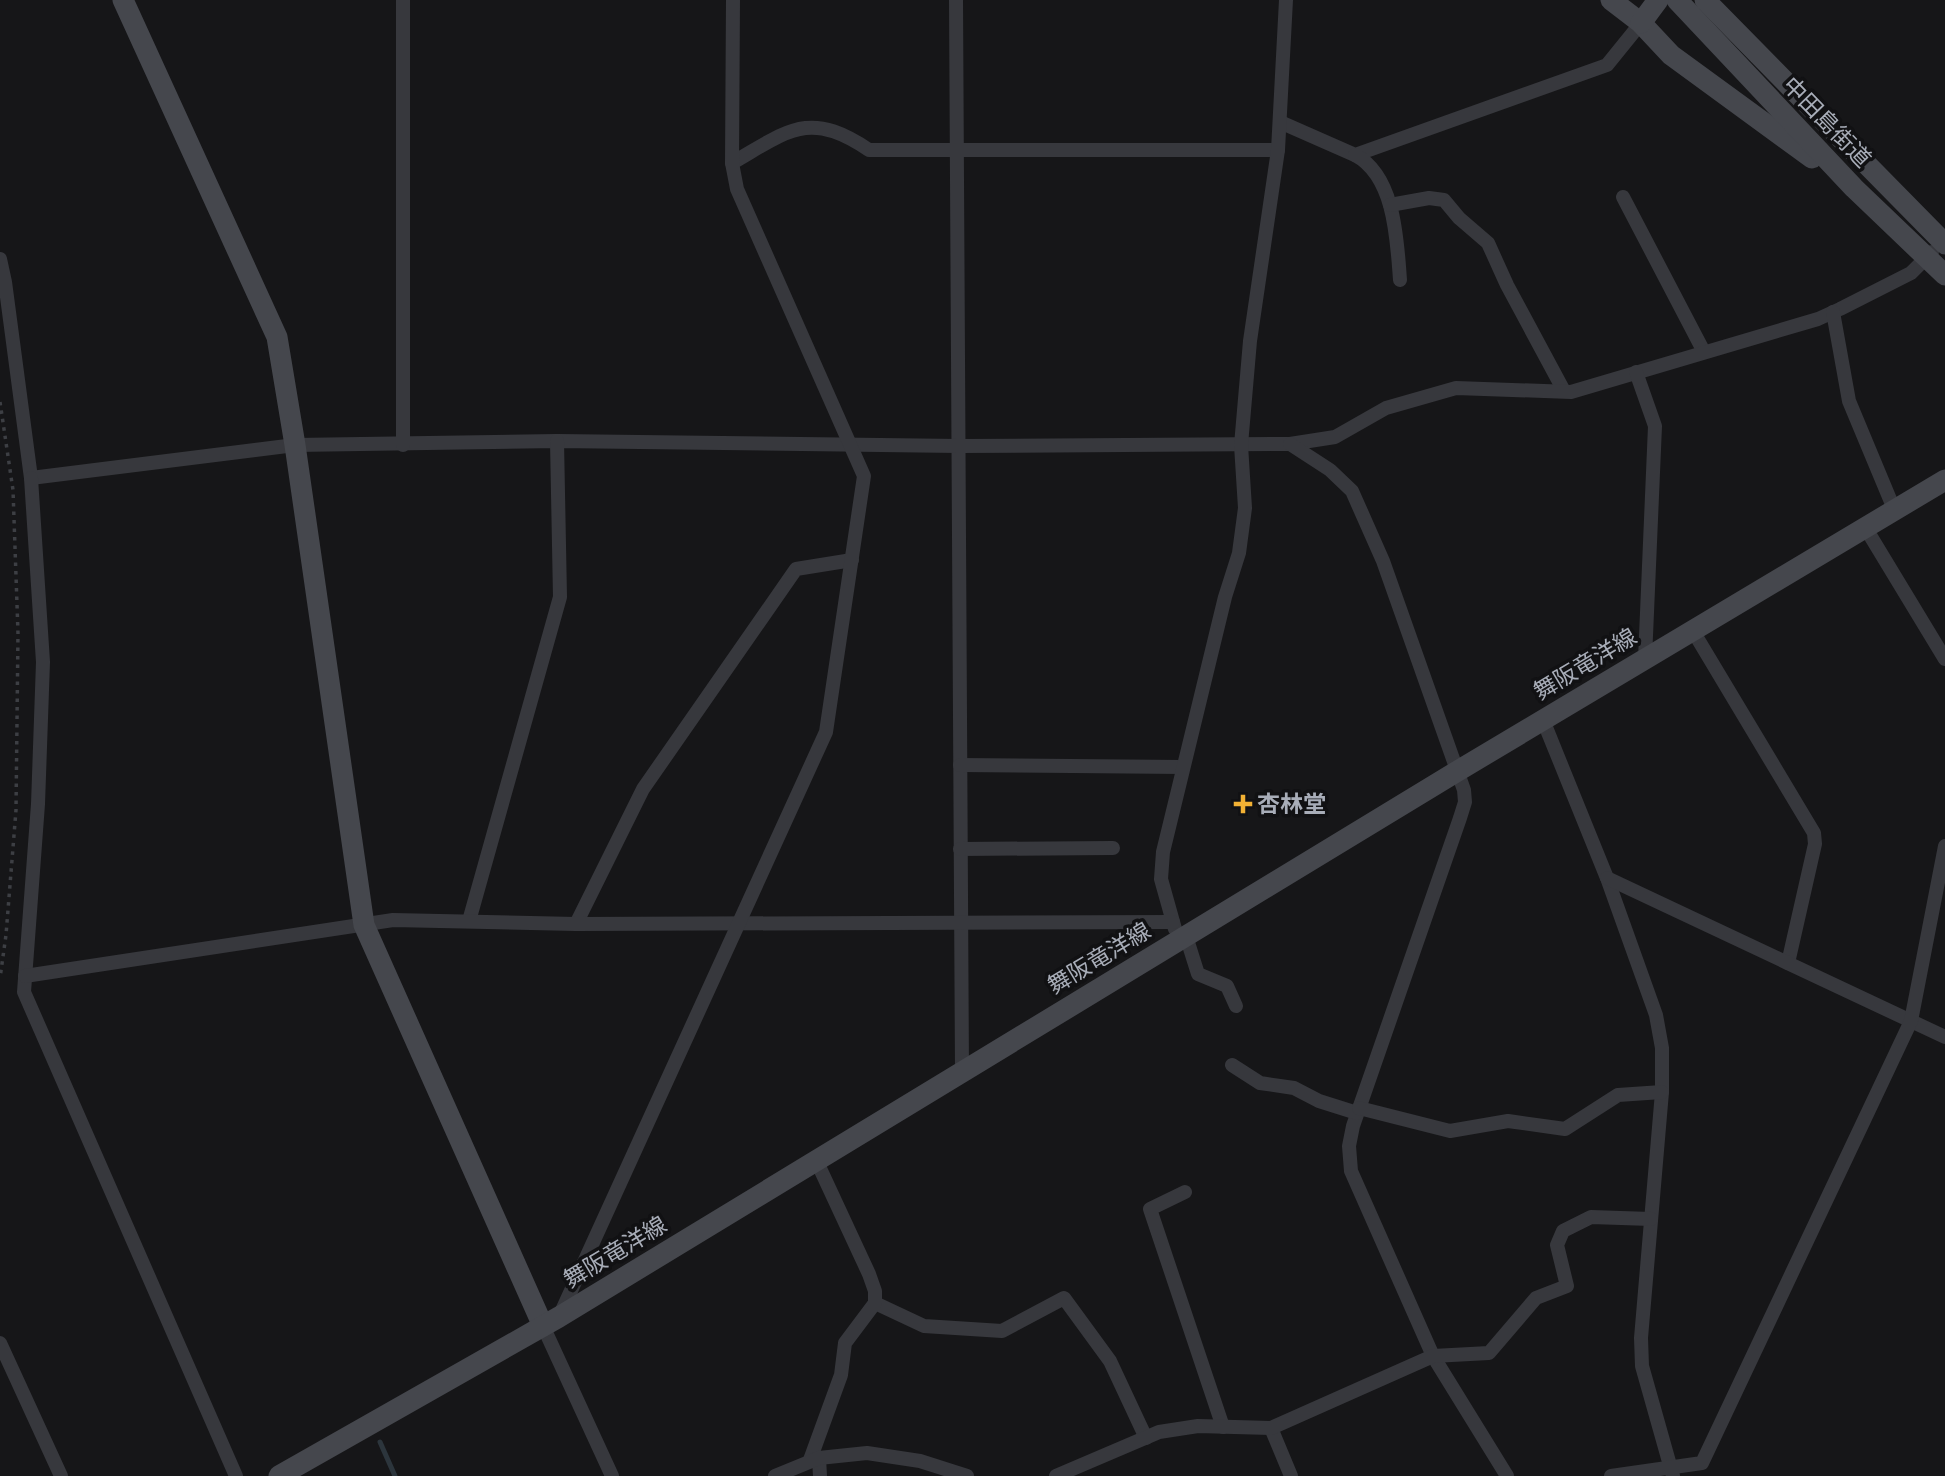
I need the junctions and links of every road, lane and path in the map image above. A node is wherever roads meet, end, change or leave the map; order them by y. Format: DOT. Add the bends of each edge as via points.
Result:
graph roads {
  1 [pos="123,0"];
  2 [pos="403,0"];
  3 [pos="733,0"];
  4 [pos="956,0"];
  5 [pos="1286,0"];
  6 [pos="1611,0"];
  7 [pos="1658,0"];
  8 [pos="1677,0"];
  9 [pos="1705,0"];
  10 [pos="1641,23"];
  11 [pos="1280,122"];
  12 [pos="956,150"];
  13 [pos="1278,150"];
  14 [pos="1355,155"];
  15 [pos="732,163"];
  16 [pos="1854,188"];
  17 [pos="1623,197"];
  18 [pos="1390,205"];
  19 [pos="1944,241"];
  20 [pos="1927,257"];
  21 [pos="0,259"];
  22 [pos="1945,275"];
  23 [pos="1400,280"];
  24 [pos="1833,313"];
  25 [pos="1704,352"];
  26 [pos="1636,372"];
  27 [pos="1564,391"];
  28 [pos="0,402"];
  29 [pos="557,442"];
  30 [pos="849,444"];
  31 [pos="1290,444"];
  32 [pos="295,445"];
  33 [pos="403,445"];
  34 [pos="1241,445"];
  35 [pos="959,446"];
  36 [pos="31,478"];
  37 [pos="1945,480"];
  38 [pos="1894,509"];
  39 [pos="1865,527"];
  40 [pos="852,559"];
  41 [pos="1693,631"];
  42 [pos="1644,659"];
  43 [pos="1945,659"];
  44 [pos="1543,720"];
  45 [pos="960,765"];
  46 [pos="1183,768"];
  47 [pos="1456,772"];
  48 [pos="1945,846"];
  49 [pos="1113,848"];
  50 [pos="960,849"];
  51 [pos="1607,878"];
  52 [pos="469,921"];
  53 [pos="961,922"];
  54 [pos="738,923"];
  55 [pos="576,924"];
  56 [pos="364,925"];
  57 [pos="1179,933"];
  58 [pos="1788,963"];
  59 [pos="25,976"];
  60 [pos="0,978"];
  61 [pos="1236,1006"];
  62 [pos="1911,1021"];
  63 [pos="1945,1037"];
  64 [pos="1231,1065"];
  65 [pos="962,1072"];
  66 [pos="1662,1092"];
  67 [pos="1358,1110"];
  68 [pos="817,1162"];
  69 [pos="1185,1192"];
  70 [pos="1651,1219"];
  71 [pos="875,1303"];
  72 [pos="551,1322"];
  73 [pos="0,1343"];
  74 [pos="1433,1356"];
  75 [pos="1223,1427"];
  76 [pos="1271,1428"];
  77 [pos="1146,1438"];
  78 [pos="815,1459"];
  79 [pos="1672,1472"];
  80 [pos="61,1476"];
  81 [pos="236,1476"];
  82 [pos="279,1476"];
  83 [pos="612,1476"];
  84 [pos="775,1476"];
  85 [pos="820,1476"];
  86 [pos="967,1476"];
  87 [pos="1056,1476"];
  88 [pos="1291,1476"];
  89 [pos="1507,1476"];
  90 [pos="1611,1476"];
  1 -- 32 [label="street" via="277,337"];
  2 -- 33 [label="street"];
  3 -- 15 [label="street"];
  4 -- 12 [label="street"];
  5 -- 11 [label="street"];
  6 -- 10 [label="street"];
  7 -- 10 [label="street"];
  8 -- 16 [label="street, 中田島街道"];
  9 -- 19 [label="street, 中田島街道"];
  10 -- 14 [label="street" via="1607,65"];
  10 -- 16 [label="street" via="1671,55"];
  11 -- 13 [label="street"];
  11 -- 14 [label="street"];
  12 -- 13 [label="street"];
  12 -- 15 [label="street" via="869,150 829,129 802,127"];
  12 -- 35 [label="street"];
  13 -- 34 [label="street" via="1250,341"];
  14 -- 18 [label="street" via="1376,175"];
  15 -- 30 [label="street" via="737,189"];
  16 -- 20 [label="street, 中田島街道"];
  17 -- 25 [label="street"];
  18 -- 23 [label="street"];
  18 -- 27 [label="street" via="1444,200 1488,243"];
  19 -- 20 [label="street"];
  20 -- 22 [label="street, 中田島街道"];
  20 -- 24 [label="street" via="1911,273"];
  21 -- 36 [label="street"];
  24 -- 25 [label="street"];
  24 -- 38 [label="street" via="1849,401"];
  25 -- 26 [label="street"];
  26 -- 27 [label="street"];
  26 -- 42 [label="street" via="1655,426"];
  27 -- 31 [label="street" via="1456,387 1386,408 1335,437"];
  28 -- 60 [label="path" via="13,490 18,647 16,810"];
  29 -- 30 [label="street"];
  29 -- 33 [label="street"];
  29 -- 52 [label="street" via="560,597"];
  30 -- 35 [label="street"];
  30 -- 40 [label="street" via="864,476"];
  31 -- 34 [label="street"];
  31 -- 47 [label="street" via="1352,491 1383,561"];
  32 -- 33 [label="street"];
  32 -- 36 [label="street"];
  32 -- 56 [label="street"];
  34 -- 35 [label="street"];
  34 -- 46 [label="street" via="1245,508 1239,553"];
  35 -- 45 [label="street"];
  36 -- 59 [label="street" via="43,662"];
  37 -- 38 [label="street, 舞阪竜洋線"];
  38 -- 39 [label="street, 舞阪竜洋線"];
  39 -- 41 [label="street, 舞阪竜洋線"];
  39 -- 43 [label="street"];
  40 -- 54 [label="street" via="826,732"];
  40 -- 55 [label="street" via="796,569 643,789"];
  41 -- 42 [label="street, 舞阪竜洋線"];
  41 -- 58 [label="street" via="1814,833"];
  42 -- 44 [label="street, 舞阪竜洋線"];
  44 -- 47 [label="street, 舞阪竜洋線"];
  44 -- 51 [label="street"];
  45 -- 46 [label="street"];
  45 -- 50 [label="street"];
  46 -- 57 [label="street" via="1161,879"];
  47 -- 57 [label="street, 舞阪竜洋線"];
  47 -- 67 [label="street" via="1465,802"];
  48 -- 62 [label="street"];
  49 -- 50 [label="street"];
  50 -- 53 [label="street"];
  51 -- 58 [label="street"];
  51 -- 66 [label="street" via="1656,1016"];
  52 -- 55 [label="street"];
  52 -- 56 [label="street" via="393,920"];
  53 -- 54 [label="street"];
  53 -- 57 [label="street"];
  53 -- 65 [label="street"];
  54 -- 55 [label="street"];
  54 -- 72 [label="street"];
  56 -- 59 [label="street"];
  56 -- 72 [label="street"];
  57 -- 61 [label="street" via="1198,974 1227,986"];
  57 -- 65 [label="street, 舞阪竜洋線"];
  58 -- 62 [label="street"];
  59 -- 81 [label="street" via="24,992"];
  62 -- 63 [label="street"];
  62 -- 79 [label="street" via="1702,1463"];
  64 -- 67 [label="street" via="1260,1083 1294,1088 1320,1101"];
  65 -- 68 [label="street, 舞阪竜洋線"];
  66 -- 67 [label="street" via="1618,1095 1565,1129 1508,1121 1450,1131"];
  66 -- 70 [label="street"];
  67 -- 74 [label="street" via="1349,1146 1351,1171"];
  68 -- 71 [label="street" via="869,1275"];
  68 -- 72 [label="street, 舞阪竜洋線"];
  69 -- 75 [label="street" via="1150,1209"];
  70 -- 74 [label="street" via="1591,1217 1563,1231 1558,1245 1567,1286 1536,1298 1489,1353"];
  70 -- 79 [label="street" via="1642,1366"];
  71 -- 77 [label="street" via="924,1326 1002,1331 1063,1298 1110,1361"];
  71 -- 78 [label="street" via="845,1343 841,1375"];
  72 -- 82 [label="street, 舞阪竜洋線"];
  72 -- 83 [label="street"];
  73 -- 80 [label="street"];
  74 -- 76 [label="street"];
  74 -- 89 [label="street"];
  75 -- 76 [label="street"];
  75 -- 77 [label="street" via="1198,1426"];
  76 -- 88 [label="street"];
  77 -- 87 [label="street"];
  78 -- 84 [label="street"];
  78 -- 85 [label="street"];
  78 -- 86 [label="street" via="894,1455"];
  79 -- 90 [label="street"];
}
